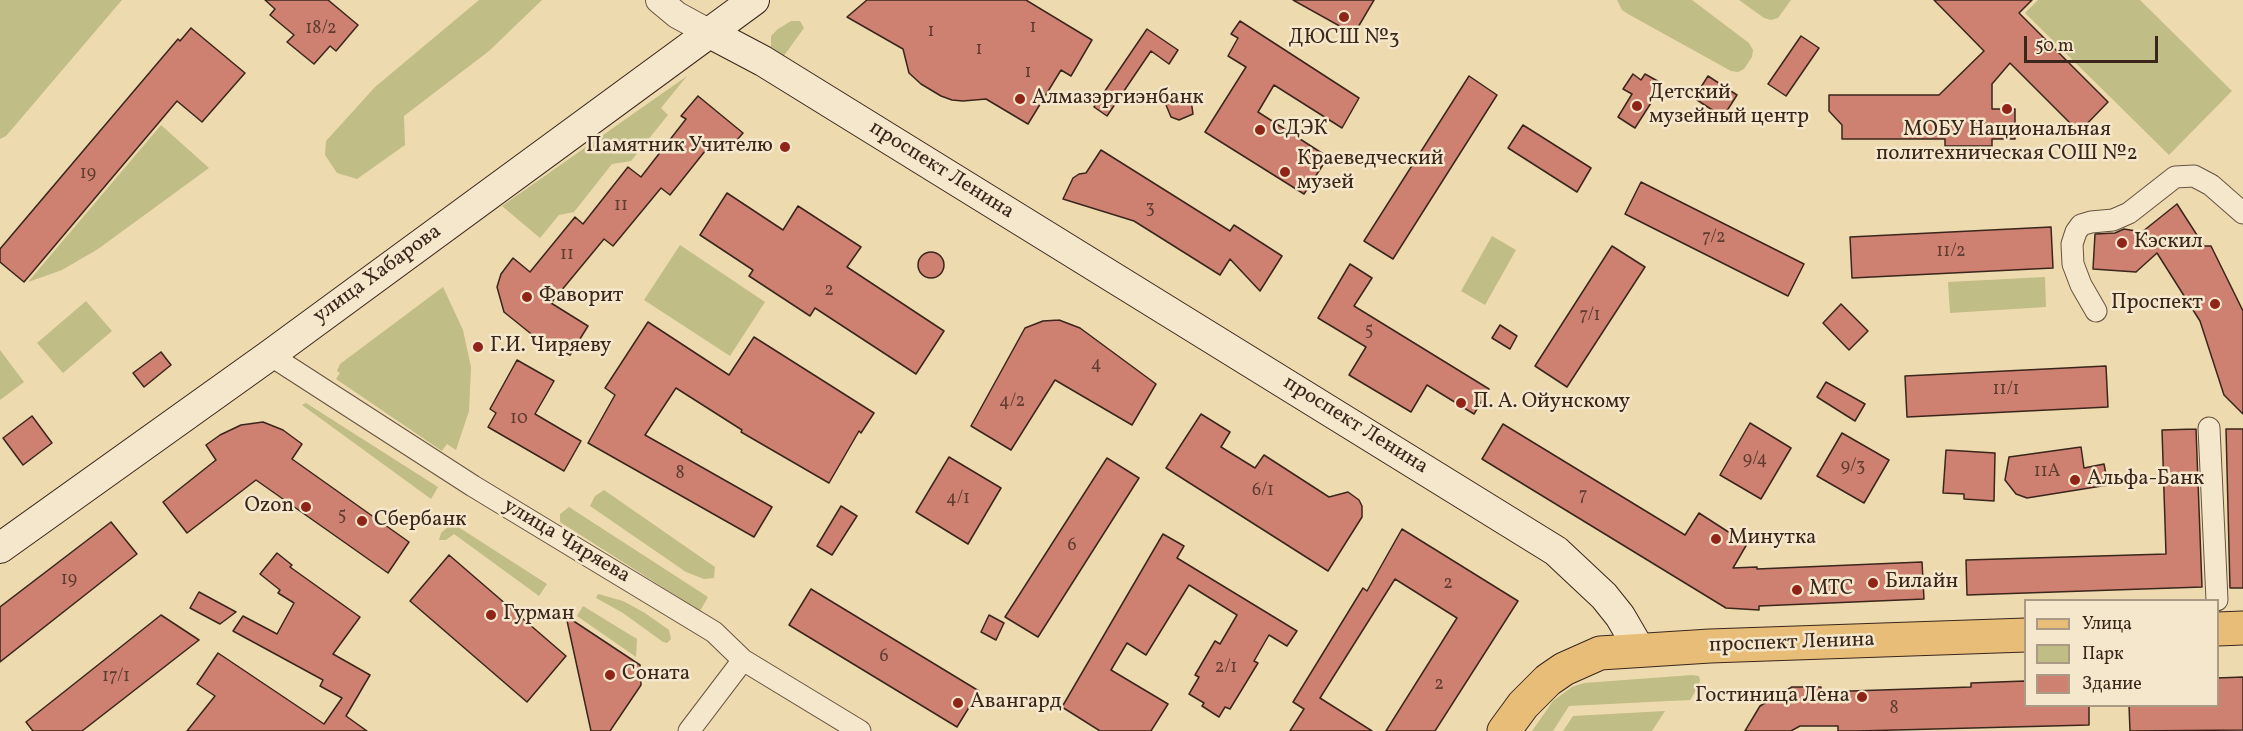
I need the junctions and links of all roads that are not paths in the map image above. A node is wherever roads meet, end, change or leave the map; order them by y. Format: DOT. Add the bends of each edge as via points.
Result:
graph roads {
  1 [pos="659,0"];
  2 [pos="754,0"];
  3 [pos="710,33"];
  4 [pos="2243,213"];
  5 [pos="2096,311"];
  6 [pos="270,355"];
  7 [pos="2209,428"];
  8 [pos="0,548"];
  9 [pos="2217,599"];
  10 [pos="2243,628"];
  11 [pos="2219,629"];
  12 [pos="2024,635"];
  13 [pos="1637,650"];
  14 [pos="743,660"];
  15 [pos="689,731"];
  16 [pos="860,731"];
  17 [pos="1504,731"];
  1 -- 3 [label="street"];
  2 -- 3 [label="main road, улица Хабарова"];
  3 -- 6 [label="main road, улица Хабарова"];
  3 -- 13 [label="main road, проспект Ленина" via="763,61 1556,551 1604,596 1620,616"];
  4 -- 5 [label="street" via="2211,185 2194,176 2175,177 2129,213 2081,225 2072,244 2073,264"];
  6 -- 8 [label="main road, улица Хабарова"];
  6 -- 14 [label="street, улица Чиряева" via="473,486 714,632"];
  7 -- 9 [label="street"];
  10 -- 11 [label="main road"];
  12 -- 13 [label="main road, проспект Ленина"];
  13 -- 17 [label="main road" via="1600,654 1564,669 1535,692"];
  14 -- 15 [label="street"];
  14 -- 16 [label="street, улица Чиряева"];
}
